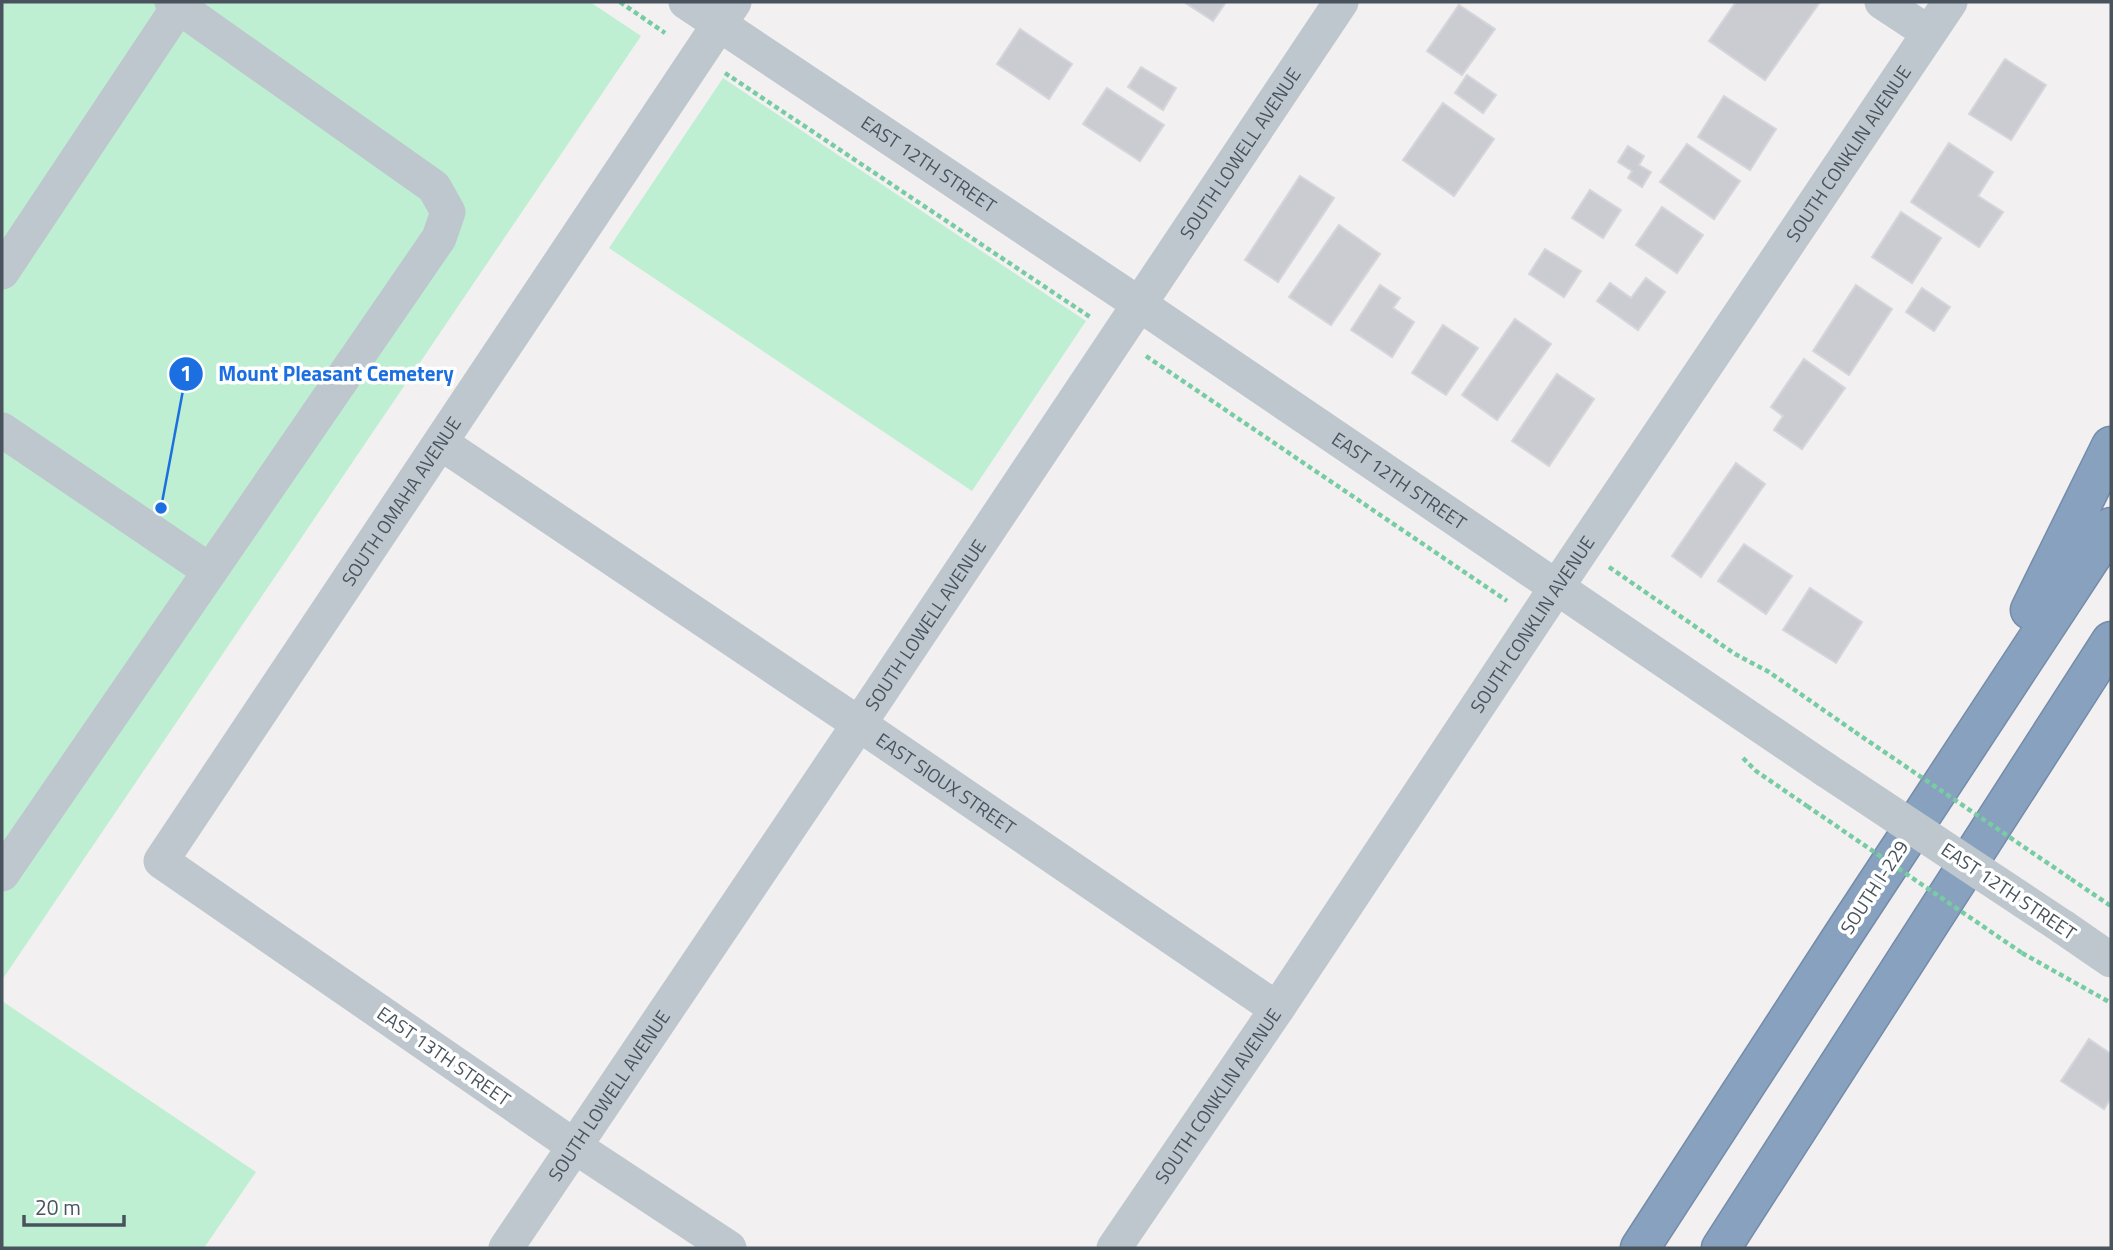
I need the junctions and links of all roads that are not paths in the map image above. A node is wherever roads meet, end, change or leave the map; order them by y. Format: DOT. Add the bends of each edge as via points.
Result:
graph roads {
  1 [pos="686,2"];
  2 [pos="1341,2"];
  3 [pos="1882,2"];
  4 [pos="1950,2"];
  5 [pos="176,4"];
  6 [pos="726,13"];
  7 [pos="1928,33"];
  8 [pos="2,272"];
  9 [pos="1139,304"];
  10 [pos="2,430"];
  11 [pos="441,443"];
  12 [pos="2111,446"];
  13 [pos="2111,527"];
  14 [pos="210,571"];
  15 [pos="1556,588"];
  16 [pos="2111,641"];
  17 [pos="2111,685"];
  18 [pos="859,724"];
  19 [pos="6,860"];
  20 [pos="161,861"];
  21 [pos="1843,935"];
  22 [pos="1921,936"];
  23 [pos="2111,960"];
  24 [pos="1277,1009"];
  25 [pos="575,1146"];
  26 [pos="506,1248"];
  27 [pos="729,1248"];
  28 [pos="1114,1248"];
  29 [pos="1640,1248"];
  30 [pos="1721,1248"];
  1 -- 6 [label="street, EAST 12TH STREET"];
  2 -- 9 [label="street, SOUTH LOWELL AVENUE"];
  3 -- 7 [label="street"];
  4 -- 7 [label="street, SOUTH CONKLIN AVENUE"];
  5 -- 8 [label="street"];
  5 -- 14 [label="street" via="434,187 448,212 439,238"];
  6 -- 9 [label="street, EAST 12TH STREET"];
  6 -- 11 [label="street, SOUTH OMAHA AVENUE"];
  7 -- 15 [label="street, SOUTH CONKLIN AVENUE"];
  9 -- 15 [label="street, EAST 12TH STREET"];
  9 -- 18 [label="street, SOUTH LOWELL AVENUE"];
  10 -- 14 [label="street"];
  11 -- 18 [label="street, EAST SIOUX STREET"];
  11 -- 20 [label="street, SOUTH OMAHA AVENUE"];
  12 -- 21 [label="highway" via="2040,593"];
  13 -- 21 [label="highway, SOUTH I-229"];
  14 -- 19 [label="street"];
  15 -- 23 [label="street, EAST 12TH STREET, bridge"];
  15 -- 24 [label="street, SOUTH CONKLIN AVENUE"];
  16 -- 22 [label="highway"];
  17 -- 22 [label="highway"];
  18 -- 24 [label="street, EAST SIOUX STREET"];
  18 -- 25 [label="street, SOUTH LOWELL AVENUE"];
  20 -- 25 [label="street, EAST 13TH STREET"];
  21 -- 29 [label="highway, SOUTH I-229"];
  22 -- 30 [label="highway"];
  24 -- 28 [label="street, SOUTH CONKLIN AVENUE"];
  25 -- 26 [label="street, SOUTH LOWELL AVENUE"];
  25 -- 27 [label="street, EAST 13TH STREET"];
}
